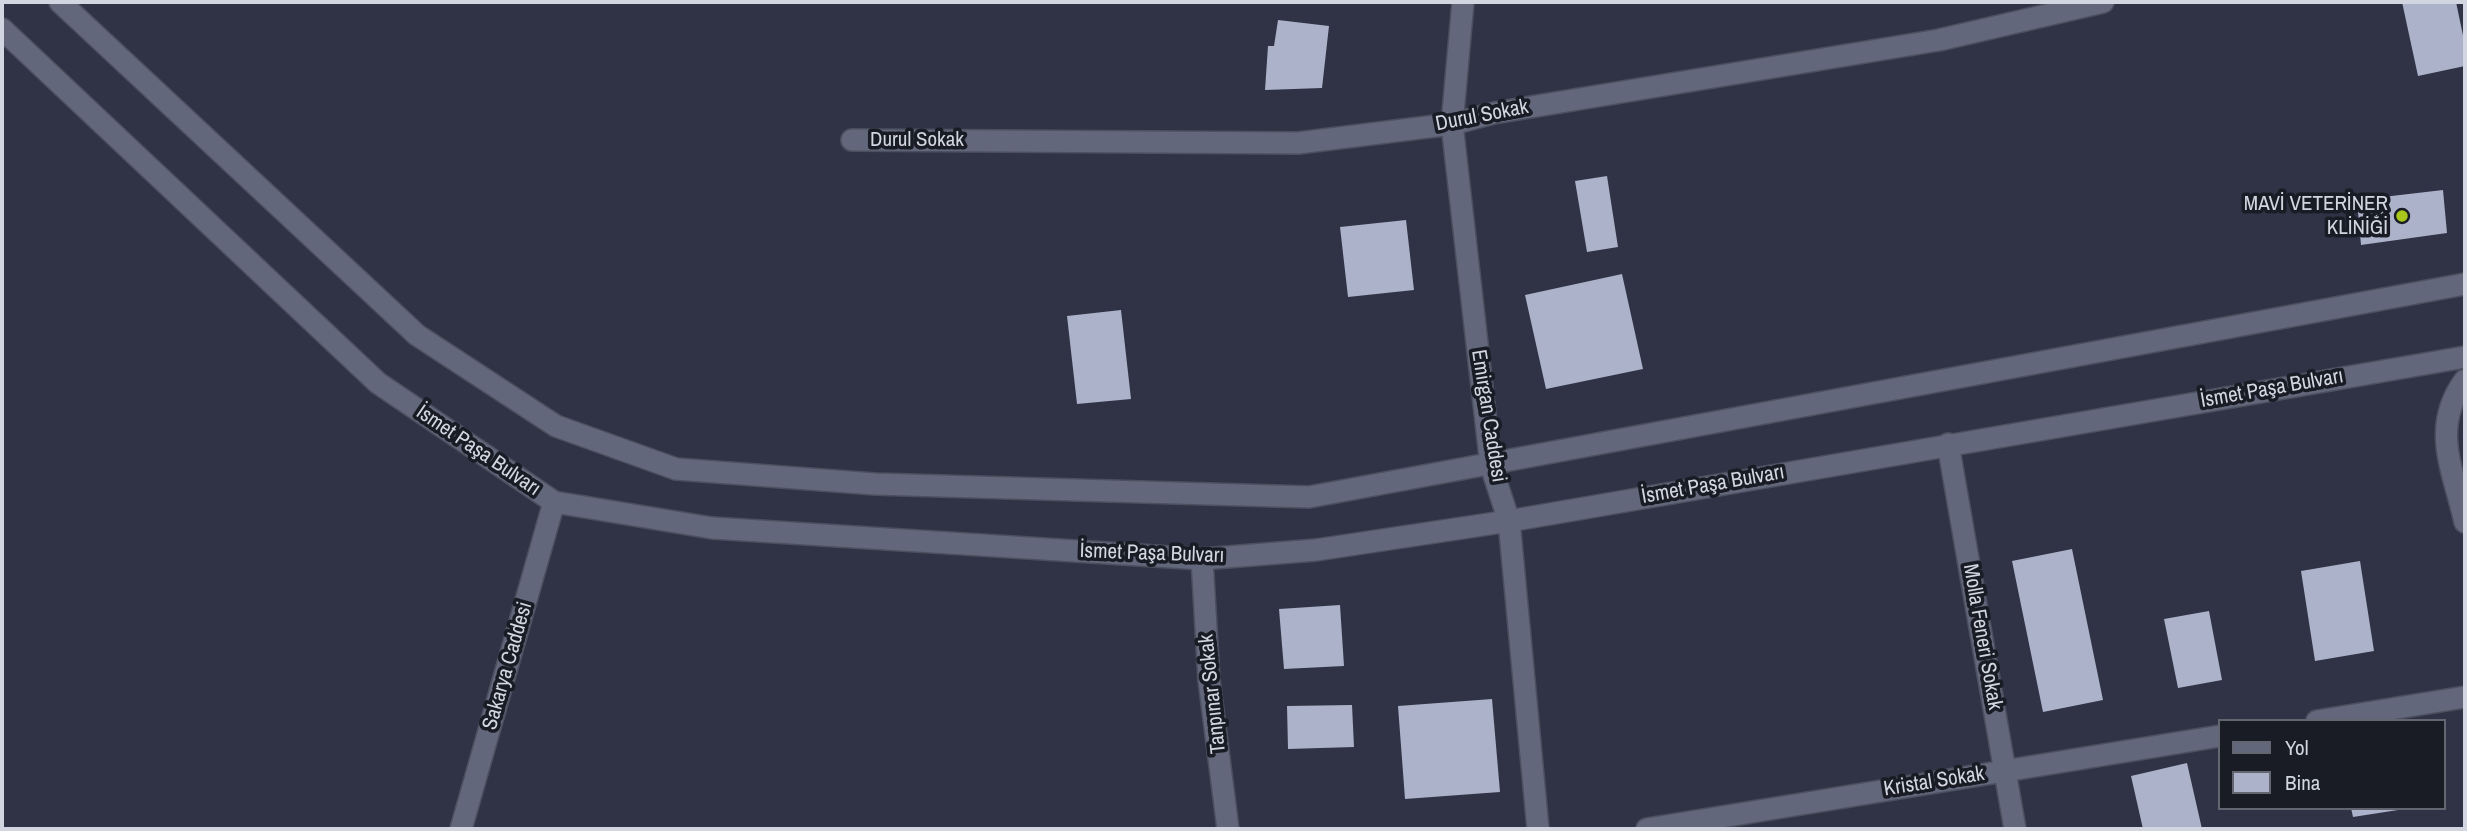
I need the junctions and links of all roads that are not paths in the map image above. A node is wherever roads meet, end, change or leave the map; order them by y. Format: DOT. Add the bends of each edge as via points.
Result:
graph roads {
  1 [pos="60,2"];
  2 [pos="1463,2"];
  3 [pos="2103,2"];
  4 [pos="2,29"];
  5 [pos="1452,124"];
  6 [pos="852,140"];
  7 [pos="2465,284"];
  8 [pos="2465,358"];
  9 [pos="2465,380"];
  10 [pos="1948,444"];
  11 [pos="1491,466"];
  12 [pos="554,502"];
  13 [pos="1509,521"];
  14 [pos="2465,523"];
  15 [pos="1202,559"];
  16 [pos="2465,697"];
  17 [pos="2330,719"];
  18 [pos="2218,736"];
  19 [pos="2006,771"];
  20 [pos="461,829"];
  21 [pos="1228,829"];
  22 [pos="1538,829"];
  23 [pos="1647,829"];
  24 [pos="2015,829"];
  1 -- 11 [label="street" via="417,335 556,426 676,469 874,484 1309,498"];
  2 -- 5 [label="street, Emirgan Caddesi"];
  3 -- 5 [label="street, Durul Sokak" via="1939,40 1494,113"];
  4 -- 12 [label="street, İsmet Paşa Bulvarı" via="378,383"];
  5 -- 6 [label="street, Durul Sokak" via="1298,143"];
  5 -- 11 [label="street, Emirgan Caddesi"];
  7 -- 11 [label="street"];
  8 -- 10 [label="street, İsmet Paşa Bulvarı"];
  9 -- 14 [label="street" via="2451,400 2444,429"];
  10 -- 13 [label="street, İsmet Paşa Bulvarı"];
  10 -- 19 [label="street, Molla Feneri Sokak"];
  11 -- 13 [label="street, Emirgan Caddesi"];
  12 -- 15 [label="street, İsmet Paşa Bulvarı" via="712,528"];
  12 -- 20 [label="street, Sakarya Caddesi"];
  13 -- 15 [label="street, İsmet Paşa Bulvarı" via="1316,550"];
  13 -- 22 [label="street, Emirgan Caddesi"];
  15 -- 21 [label="street, Tanpınar Sokak" via="1209,680"];
  16 -- 17 [label="street"];
  18 -- 19 [label="street, Kristal Sokak"];
  19 -- 23 [label="street, Kristal Sokak"];
  19 -- 24 [label="street, Molla Feneri Sokak"];
}
